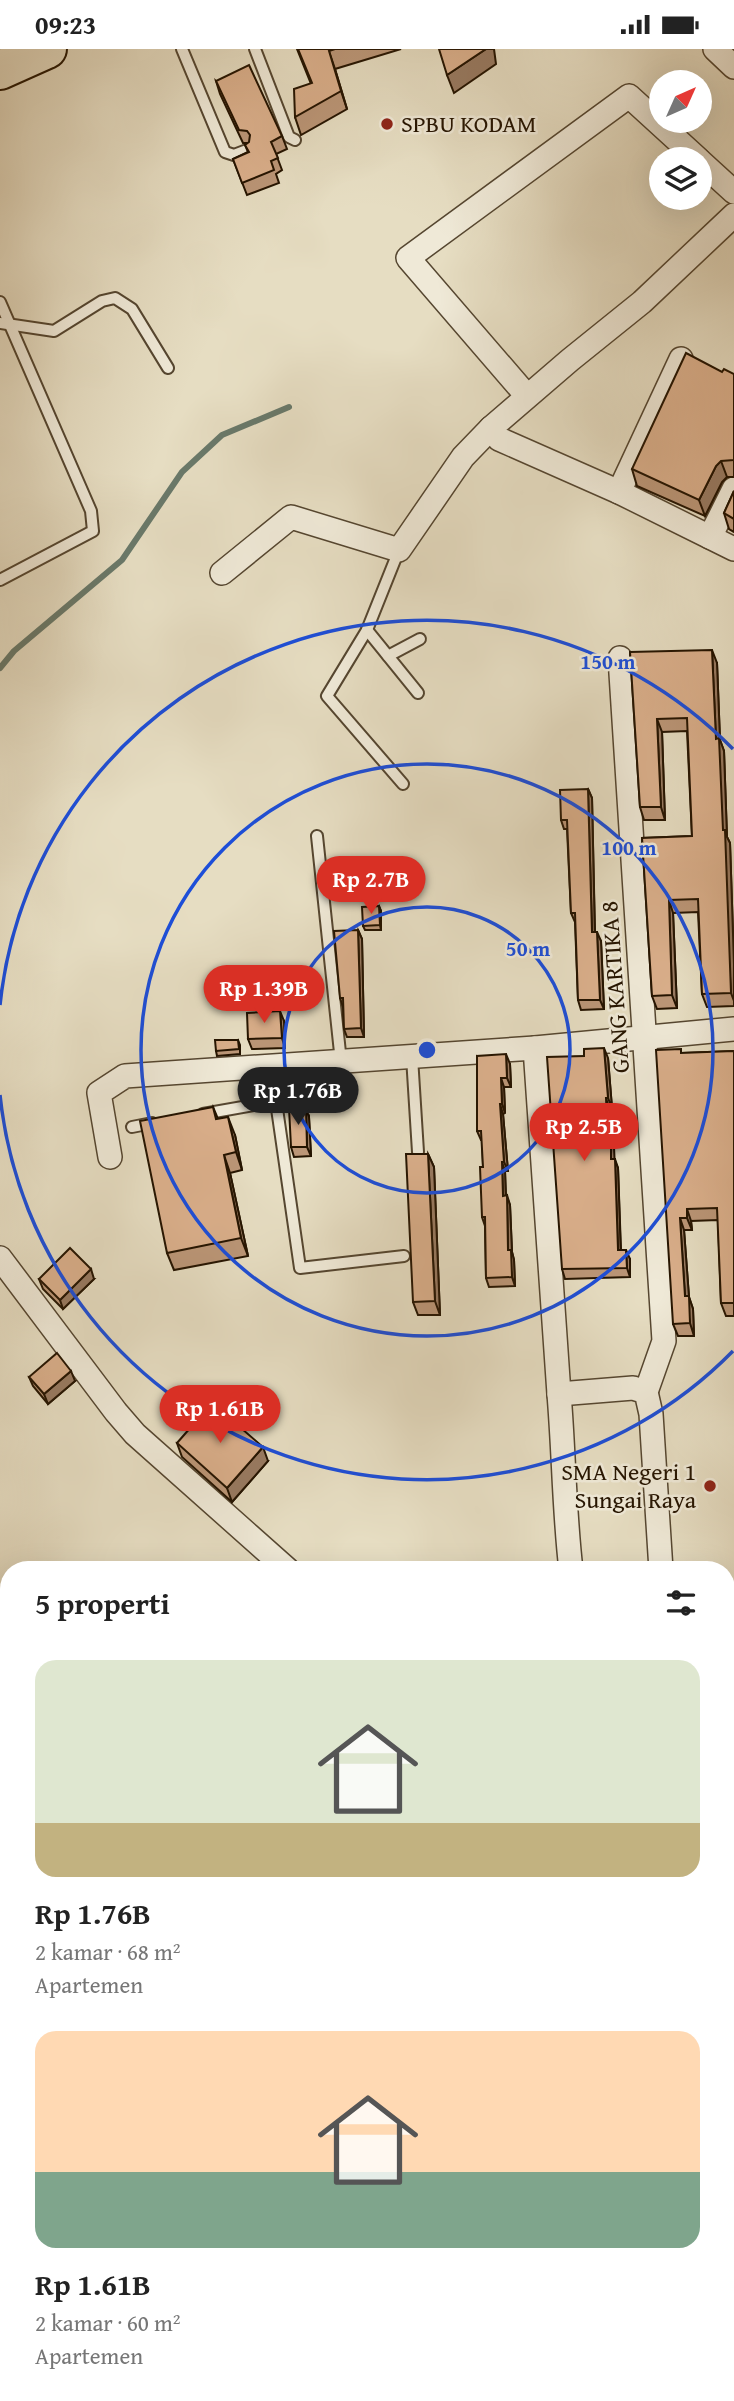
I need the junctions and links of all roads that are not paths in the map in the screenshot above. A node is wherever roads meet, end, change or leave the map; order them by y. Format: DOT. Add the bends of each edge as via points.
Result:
graph roads {
  1 [pos="47,49"];
  2 [pos="182,49"];
  3 [pos="255,49"];
  4 [pos="715,49"];
  5 [pos="734,67"];
  6 [pos="0,70"];
  7 [pos="295,140"];
  8 [pos="685,147"];
  9 [pos="247,150"];
  10 [pos="712,172"];
  11 [pos="734,192"];
  12 [pos="734,215"];
  13 [pos="0,302"];
  14 [pos="5,323"];
  15 [pos="681,359"];
  16 [pos="167,368"];
  17 [pos="527,396"];
  18 [pos="491,428"];
  19 [pos="734,489"];
  20 [pos="619,492"];
  21 [pos="710,537"];
  22 [pos="734,549"];
  23 [pos="399,550"];
  24 [pos="222,573"];
  25 [pos="0,579"];
  26 [pos="367,631"];
  27 [pos="420,639"];
  28 [pos="387,656"];
  29 [pos="620,658"];
  30 [pos="418,693"];
  31 [pos="403,784"];
  32 [pos="317,836"];
  33 [pos="734,1029"];
  34 [pos="644,1037"];
  35 [pos="535,1048"];
  36 [pos="412,1057"];
  37 [pos="341,1062"];
  38 [pos="271,1067"];
  39 [pos="276,1101"];
  40 [pos="197,1115"];
  41 [pos="158,1122"];
  42 [pos="132,1127"];
  43 [pos="418,1151"];
  44 [pos="110,1157"];
  45 [pos="404,1256"];
  46 [pos="0,1258"];
  47 [pos="646,1392"];
  48 [pos="559,1394"];
  49 [pos="278,1561"];
  50 [pos="570,1561"];
  51 [pos="660,1561"];
  1 -- 6 [label="highway"];
  2 -- 9 [label="lane" via="225,152 234,155"];
  3 -- 7 [label="lane" via="282,130"];
  4 -- 5 [label="street"];
  8 -- 17 [label="street" via="629,96 408,258"];
  10 -- 11 [label="street"];
  12 -- 17 [label="street" via="642,302"];
  13 -- 14 [label="lane"];
  14 -- 16 [label="lane" via="54,331 102,301 115,298 132,309"];
  14 -- 25 [label="lane" via="90,510 93,531"];
  15 -- 20 [label="street"];
  17 -- 18 [label="street"];
  18 -- 20 [label="street" via="499,439"];
  18 -- 23 [label="street" via="463,457"];
  19 -- 21 [label="street"];
  20 -- 21 [label="street"];
  21 -- 22 [label="street"];
  23 -- 24 [label="street" via="291,517"];
  23 -- 26 [label="lane"];
  26 -- 28 [label="lane"];
  26 -- 31 [label="lane" via="327,696"];
  27 -- 28 [label="lane"];
  28 -- 30 [label="lane"];
  29 -- 34 [label="street, GANG KARTIKA 8"];
  32 -- 37 [label="lane"];
  33 -- 34 [label="street"];
  34 -- 35 [label="street"];
  34 -- 47 [label="street, GANG KARTIKA 8" via="664,1341"];
  35 -- 36 [label="street"];
  35 -- 48 [label="street"];
  36 -- 37 [label="street"];
  36 -- 43 [label="lane"];
  37 -- 38 [label="street"];
  38 -- 39 [label="lane"];
  38 -- 44 [label="street" via="125,1076 99,1093"];
  39 -- 40 [label="lane"];
  39 -- 45 [label="lane" via="299,1268"];
  41 -- 42 [label="lane"];
  46 -- 49 [label="street" via="135,1434"];
  47 -- 48 [label="street" via="633,1388"];
  47 -- 51 [label="street, GANG KARTIKA 8"];
  48 -- 50 [label="street"];
}
